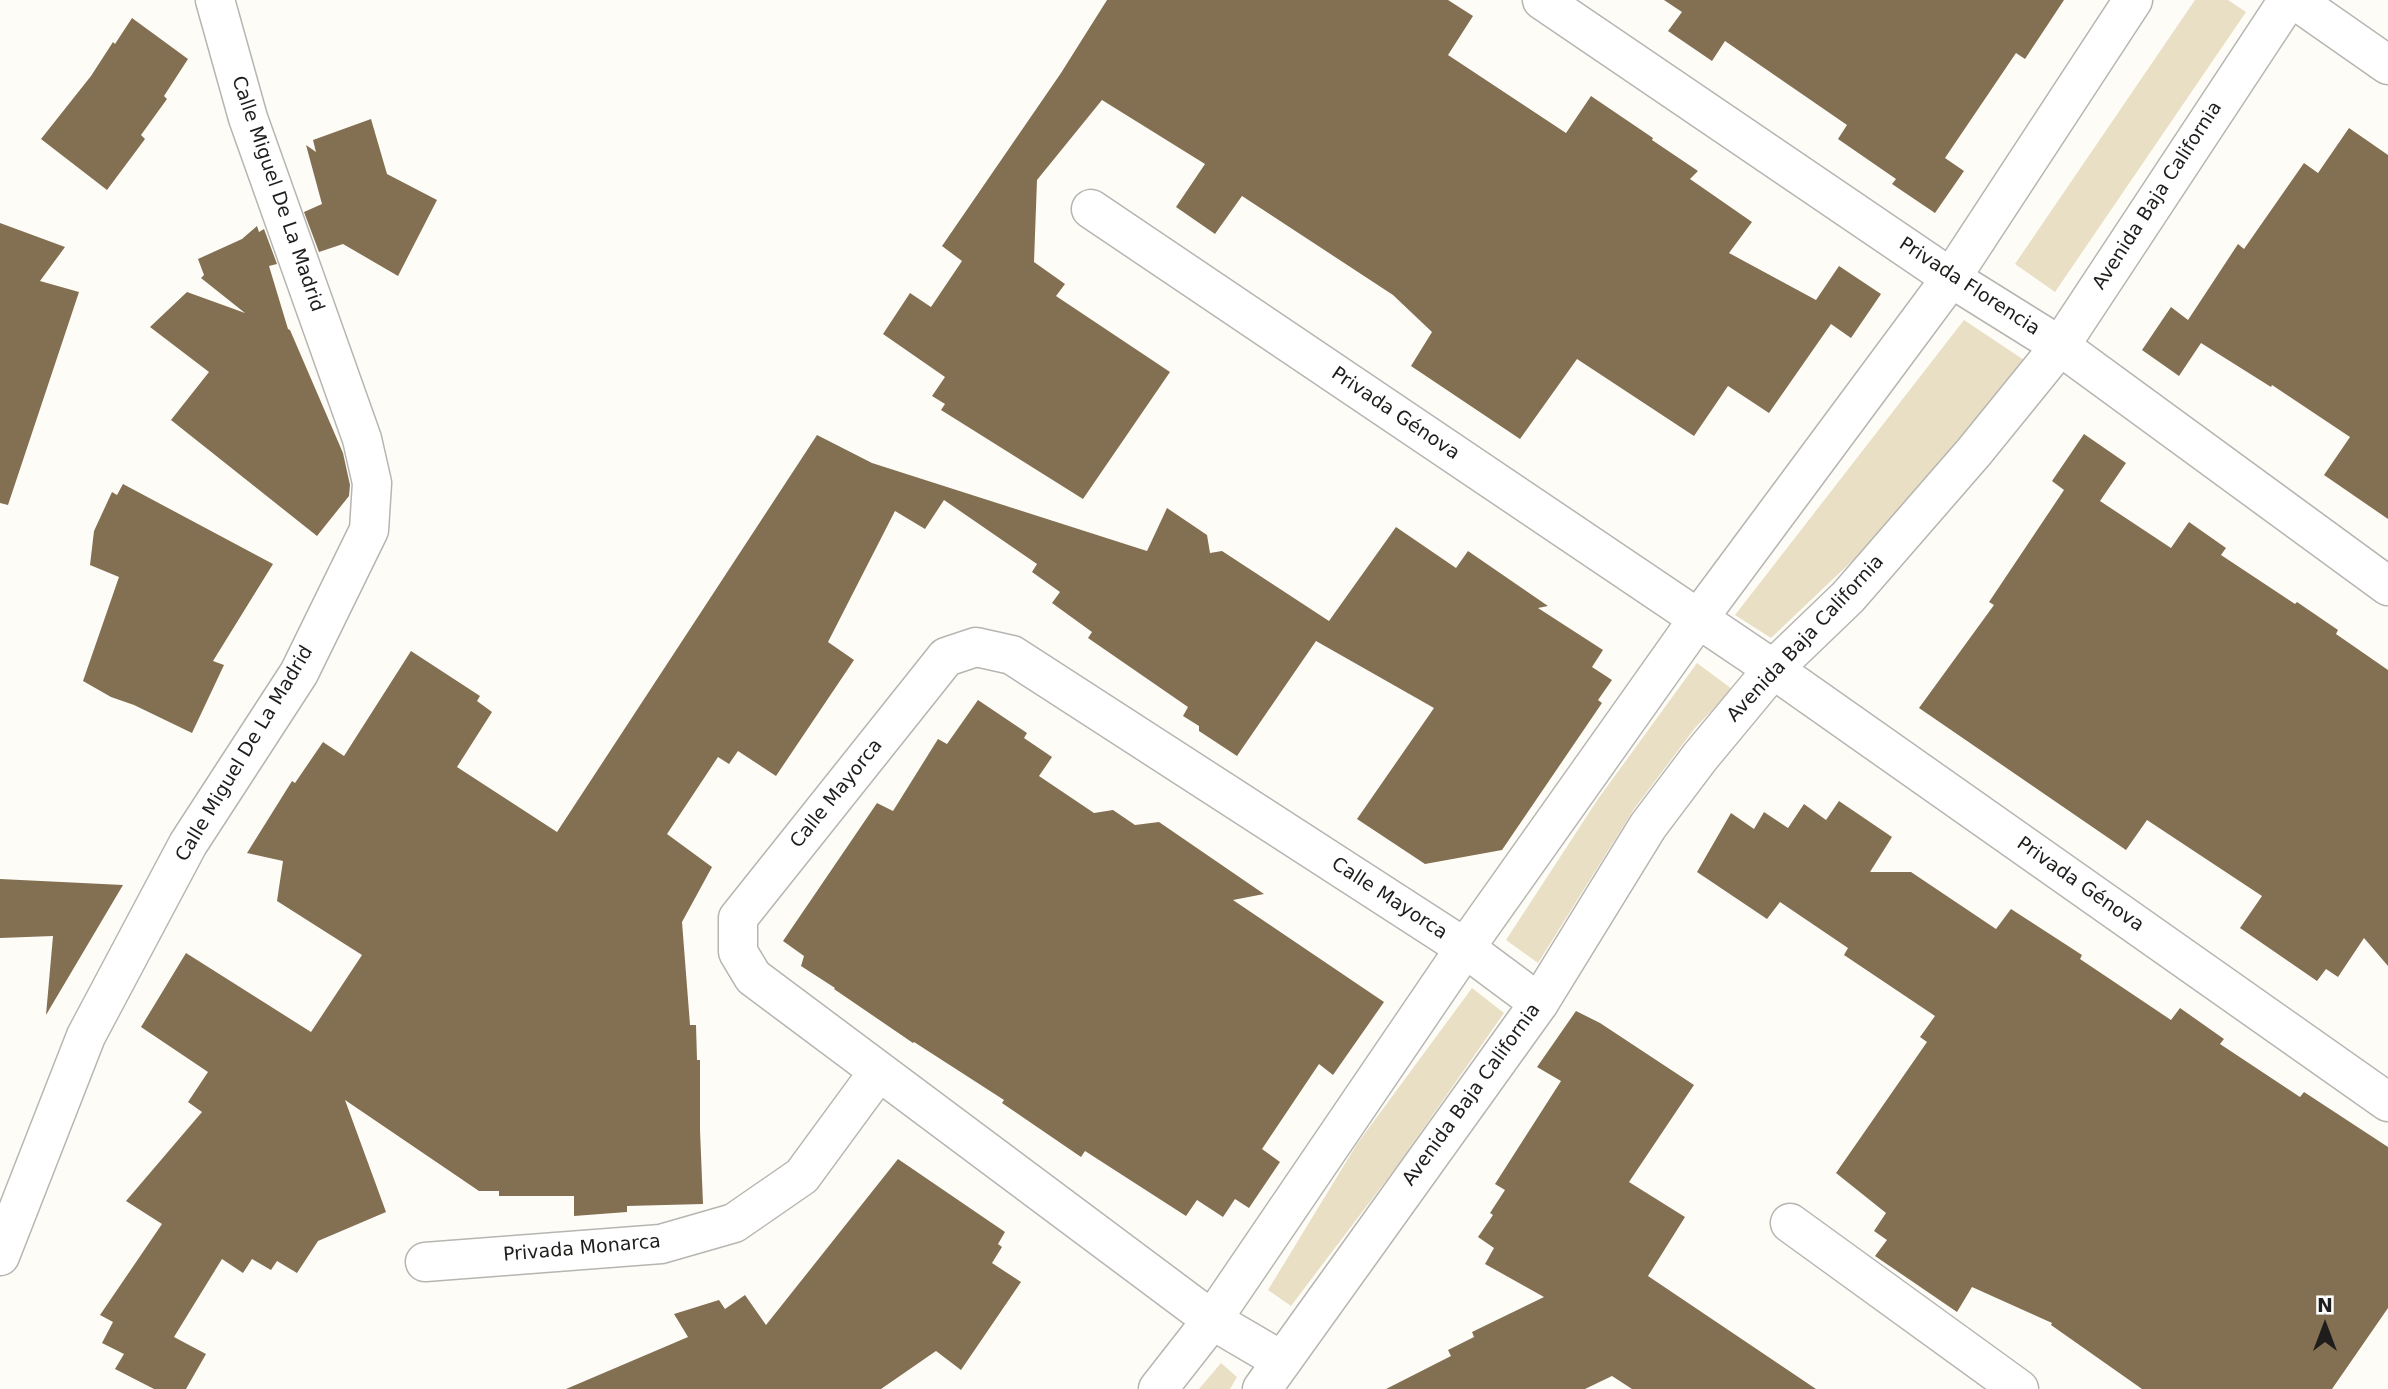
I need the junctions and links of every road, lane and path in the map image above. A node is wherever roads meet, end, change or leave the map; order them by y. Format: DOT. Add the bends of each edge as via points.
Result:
graph roads {
  1 [pos="215,0"];
  2 [pos="1542,0"];
  3 [pos="2133,0"];
  4 [pos="2288,0"];
  5 [pos="2295,0"];
  6 [pos="2388,65"];
  7 [pos="1091,209"];
  8 [pos="1951,278"];
  9 [pos="2060,346"];
  10 [pos="2388,586"];
  11 [pos="1698,619"];
  12 [pos="1773,669"];
  13 [pos="1465,948"];
  14 [pos="1539,1003"];
  15 [pos="879,1071"];
  16 [pos="2388,1102"];
  17 [pos="1790,1223"];
  18 [pos="0,1256"];
  19 [pos="425,1262"];
  20 [pos="1212,1320"];
  21 [pos="1272,1375"];
  22 [pos="1158,1389"];
  23 [pos="2019,1389"];
  1 -- 18 [label="street, Calle Miguel De La Madrid" via="248,118 362,439 372,483 369,530 299,673 188,844 86,1036"];
  2 -- 8 [label="street, Privada Florencia"];
  3 -- 8 [label="street"];
  4 -- 9 [label="street, Avenida Baja California"];
  5 -- 6 [label="street"];
  7 -- 11 [label="street, Privada Génova"];
  8 -- 9 [label="street, Privada Florencia"];
  8 -- 11 [label="street"];
  9 -- 10 [label="street, Privada Florencia"];
  9 -- 12 [label="street, Avenida Baja California" via="1848,597"];
  11 -- 12 [label="street, Privada Génova"];
  11 -- 13 [label="street"];
  12 -- 14 [label="street, Avenida Baja California" via="1648,826"];
  12 -- 16 [label="street, Privada Génova"];
  13 -- 14 [label="street, Calle Mayorca"];
  13 -- 15 [label="street, Calle Mayorca" via="1012,655 976,646 946,657 738,918 738,952 753,977"];
  13 -- 20 [label="street"];
  14 -- 21 [label="street, Avenida Baja California"];
  15 -- 19 [label="street, Privada Monarca" via="802,1176 734,1223 661,1244"];
  15 -- 20 [label="street, Calle Mayorca"];
  17 -- 23 [label="street"];
  20 -- 21 [label="street, Calle Mayorca"];
  20 -- 22 [label="street"];
}
